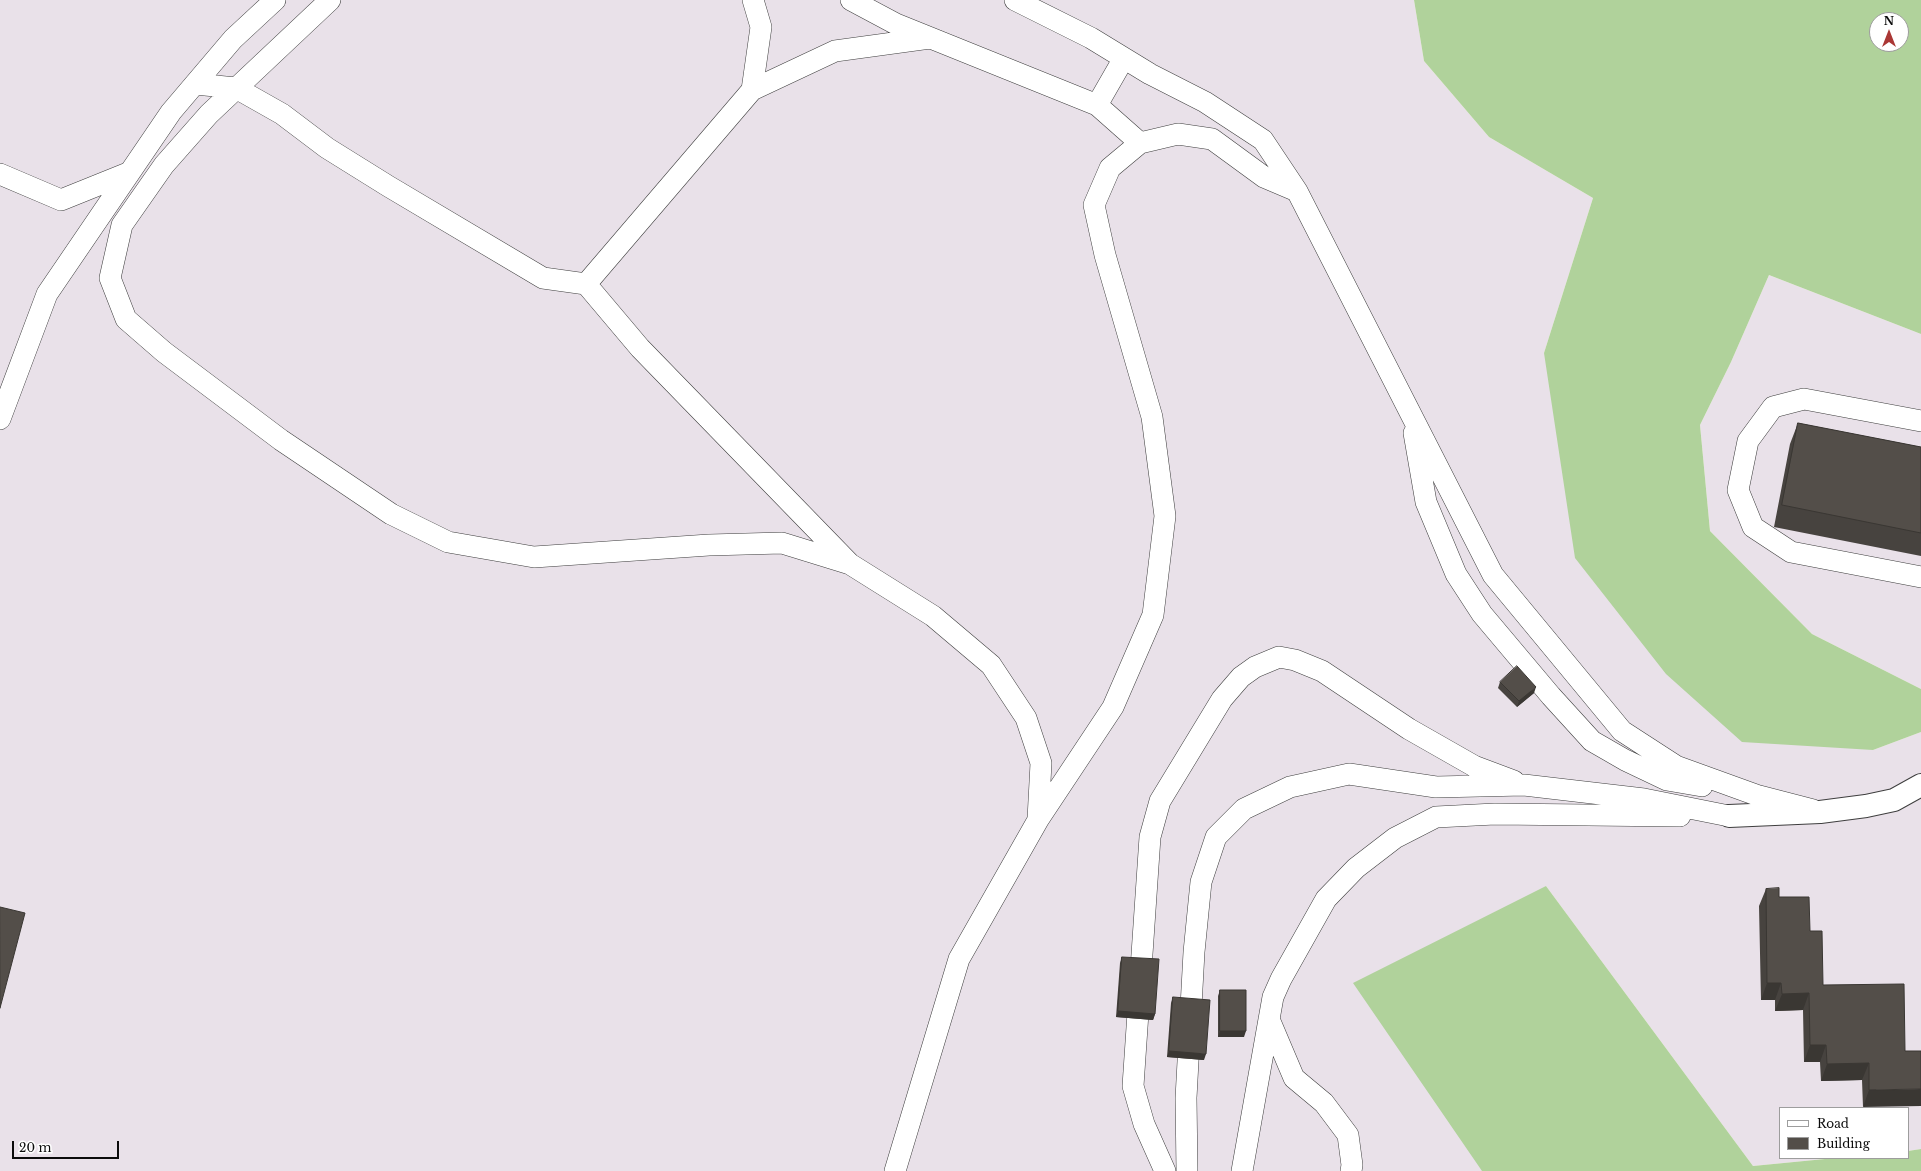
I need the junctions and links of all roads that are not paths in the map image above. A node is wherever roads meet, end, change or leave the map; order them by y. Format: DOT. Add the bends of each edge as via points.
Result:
graph roads {
  1 [pos="275,0"];
  2 [pos="330,0"];
  3 [pos="753,0"];
  4 [pos="850,0"];
  5 [pos="1015,0"];
  6 [pos="930,37"];
  7 [pos="1124,58"];
  8 [pos="195,84"];
  9 [pos="236,88"];
  10 [pos="752,90"];
  11 [pos="1097,105"];
  12 [pos="1140,143"];
  13 [pos="128,172"];
  14 [pos="0,174"];
  15 [pos="1297,191"];
  16 [pos="586,284"];
  17 [pos="1410,411"];
  18 [pos="0,419"];
  19 [pos="1921,421"];
  20 [pos="850,564"];
  21 [pos="1921,577"];
  22 [pos="1524,785"];
  23 [pos="1921,785"];
  24 [pos="1759,796"];
  25 [pos="1820,812"];
  26 [pos="1729,816"];
  27 [pos="1038,820"];
  28 [pos="1269,1019"];
  29 [pos="895,1171"];
  30 [pos="1165,1171"];
  31 [pos="1187,1171"];
  32 [pos="1242,1171"];
  33 [pos="1351,1171"];
  1 -- 8 [label="lane" via="233,39"];
  2 -- 9 [label="lane"];
  3 -- 10 [label="lane" via="761,27"];
  4 -- 6 [label="lane" via="896,24"];
  5 -- 7 [label="lane" via="1091,38"];
  6 -- 10 [label="lane" via="835,51"];
  6 -- 11 [label="lane"];
  7 -- 11 [label="lane"];
  7 -- 15 [label="lane" via="1205,102 1264,140"];
  8 -- 9 [label="lane"];
  8 -- 13 [label="lane" via="171,112"];
  9 -- 16 [label="lane" via="282,114 327,148 388,186 543,278"];
  9 -- 20 [label="lane" via="164,165 122,225 110,278 126,319 170,356 281,440 390,514 448,542 534,557 709,545 782,543"];
  10 -- 16 [label="lane"];
  11 -- 12 [label="lane"];
  12 -- 15 [label="lane" via="1178,134 1212,139 1264,177"];
  12 -- 27 [label="lane" via="1110,168 1094,205 1105,255 1153,425 1165,516 1153,615 1113,707"];
  13 -- 14 [label="lane" via="61,200"];
  13 -- 18 [label="lane" via="47,294"];
  15 -- 17 [label="lane"];
  16 -- 20 [label="lane" via="640,348"];
  17 -- 24 [label="lane" via="1493,575 1622,731 1676,766"];
  17 -- 24 [label="lane" via="1426,502 1456,574 1482,614 1551,696 1592,741 1660,777"];
  19 -- 21 [label="lane" via="1804,399 1773,407 1748,442 1738,490 1753,527 1791,552"];
  20 -- 27 [label="lane" via="933,616 991,665 1026,718 1041,763"];
  22 -- 26 [label="lane" via="1644,799"];
  22 -- 30 [label="lane" via="1474,766 1409,730 1322,671 1295,660 1279,658 1255,667 1241,677 1222,698 1160,801 1150,837 1133,1086 1144,1124"];
  22 -- 31 [label="lane" via="1436,787 1349,774 1290,787 1244,809 1216,837 1201,882 1194,952 1186,1098"];
  23 -- 25 [label="street" via="1894,800"];
  24 -- 25 [label="lane"];
  25 -- 26 [label="street"];
  26 -- 28 [label="lane" via="1495,814 1436,817 1389,843 1356,868 1326,899 1281,979 1273,997"];
  27 -- 29 [label="lane" via="959,959"];
  28 -- 32 [label="lane"];
  28 -- 33 [label="lane" via="1294,1078 1324,1103 1348,1135"];
}
